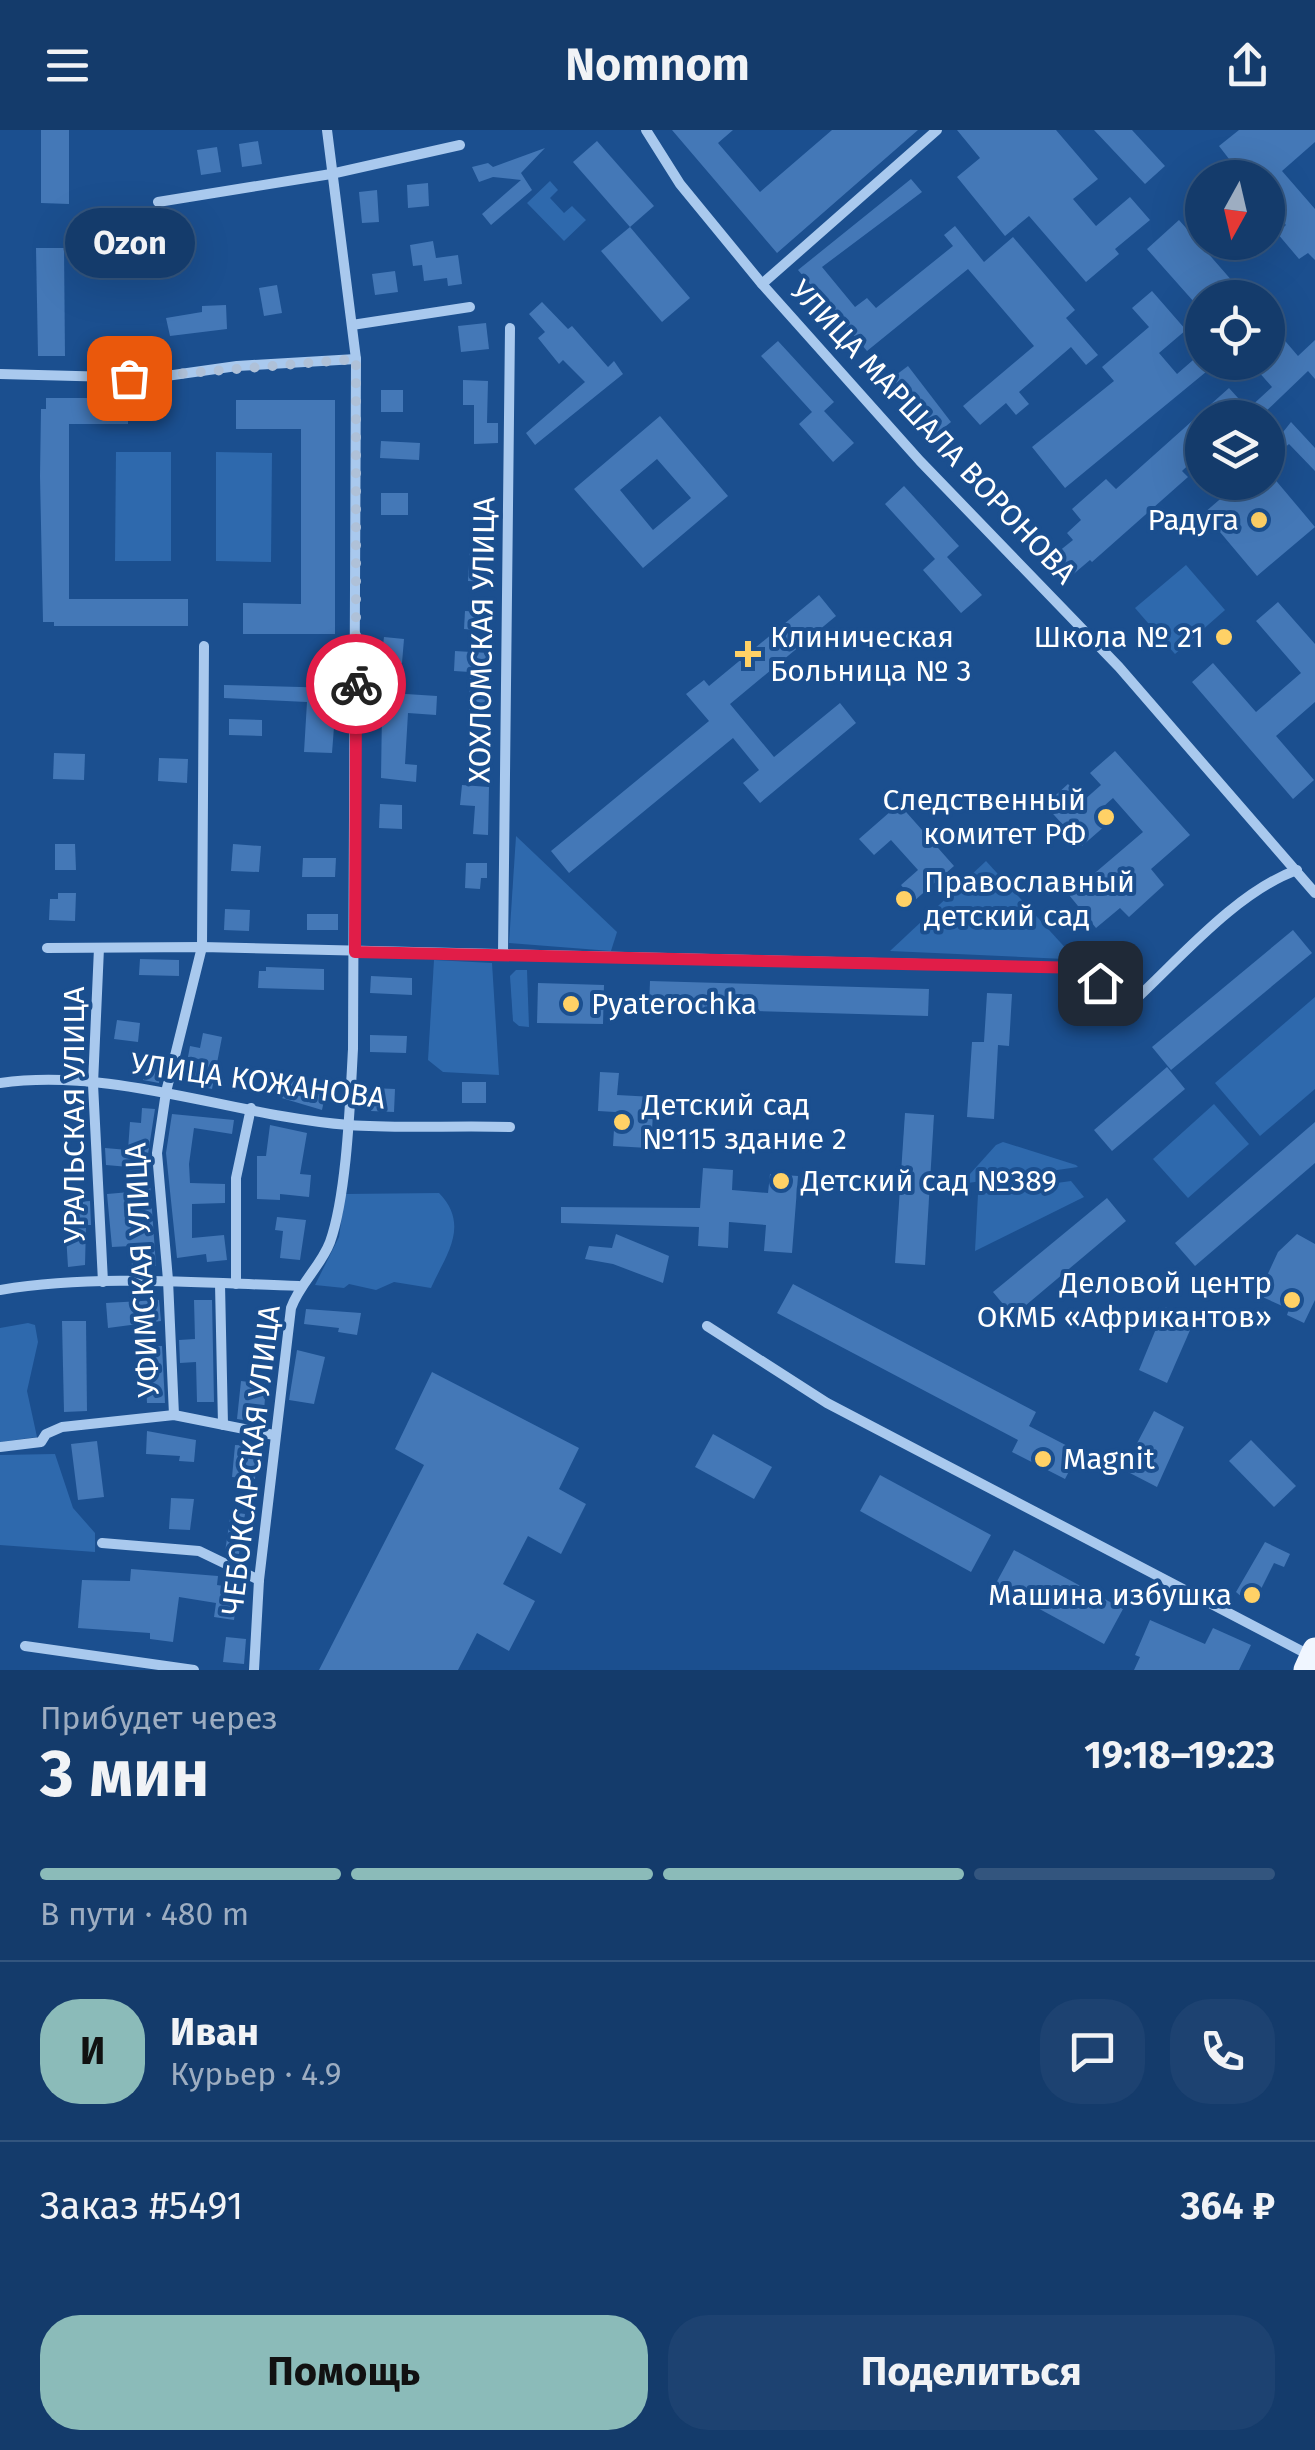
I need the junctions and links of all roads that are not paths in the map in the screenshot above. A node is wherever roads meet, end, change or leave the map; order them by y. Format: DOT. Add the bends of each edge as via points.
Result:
graph roads {
  1 [pos="327,130"];
  2 [pos="646,130"];
  3 [pos="937,130"];
  4 [pos="460,144"];
  5 [pos="331,174"];
  6 [pos="158,202"];
  7 [pos="762,284"];
  8 [pos="470,307"];
  9 [pos="352,326"];
  10 [pos="510,328"];
  11 [pos="356,359"];
  12 [pos="0,374"];
  13 [pos="204,646"];
  14 [pos="1297,870"];
  15 [pos="1315,893"];
  16 [pos="202,947"];
  17 [pos="47,948"];
  18 [pos="99,948"];
  19 [pos="355,952"];
  20 [pos="503,953"];
  21 [pos="0,1083"];
  22 [pos="93,1084"];
  23 [pos="166,1092"];
  24 [pos="251,1108"];
  25 [pos="347,1125"];
  26 [pos="510,1127"];
  27 [pos="168,1280"];
  28 [pos="103,1282"];
  29 [pos="220,1284"];
  30 [pos="236,1284"];
  31 [pos="299,1286"];
  32 [pos="0,1290"];
  33 [pos="707,1326"];
  34 [pos="174,1416"];
  35 [pos="224,1425"];
  36 [pos="274,1435"];
  37 [pos="0,1448"];
  38 [pos="102,1543"];
  39 [pos="259,1580"];
  40 [pos="24,1646"];
  41 [pos="1311,1659"];
  42 [pos="194,1670"];
  43 [pos="254,1670"];
  1 -- 5 [label="street, ЧЕБОКСАРСКАЯ УЛИЦА"];
  2 -- 7 [label="street, УЛИЦА МАРШАЛА ВОРОНОВА" via="680,184"];
  3 -- 7 [label="street"];
  4 -- 5 [label="street"];
  5 -- 6 [label="street"];
  5 -- 9 [label="street, ЧЕБОКСАРСКАЯ УЛИЦА"];
  7 -- 14 [label="street, УЛИЦА МАРШАЛА ВОРОНОВА" via="920,461 1120,666"];
  8 -- 9 [label="street"];
  9 -- 11 [label="street, ЧЕБОКСАРСКАЯ УЛИЦА"];
  10 -- 20 [label="street, ХОХЛОМСКАЯ УЛИЦА"];
  11 -- 12 [label="street" via="152,378"];
  11 -- 19 [label="street, ЧЕБОКСАРСКАЯ УЛИЦА"];
  13 -- 16 [label="street, УФИМСКАЯ УЛИЦА"];
  14 -- 15 [label="street, УЛИЦА МАРШАЛА ВОРОНОВА"];
  14 -- 20 [label="street" via="1256,892 1134,1000 1114,998 1086,968"];
  16 -- 18 [label="street"];
  16 -- 19 [label="street"];
  16 -- 23 [label="street, УФИМСКАЯ УЛИЦА"];
  17 -- 18 [label="street"];
  18 -- 22 [label="street, УРАЛЬСКАЯ УЛИЦА"];
  19 -- 20 [label="street"];
  19 -- 25 [label="street, ЧЕБОКСАРСКАЯ УЛИЦА"];
  21 -- 22 [label="street, УЛИЦА КОЖАНОВА"];
  22 -- 23 [label="street, УЛИЦА КОЖАНОВА"];
  22 -- 28 [label="street, УРАЛЬСКАЯ УЛИЦА"];
  23 -- 24 [label="street, УЛИЦА КОЖАНОВА"];
  23 -- 27 [label="street, УФИМСКАЯ УЛИЦА" via="157,1154"];
  24 -- 25 [label="street, УЛИЦА КОЖАНОВА"];
  24 -- 30 [label="street" via="236,1178"];
  25 -- 26 [label="street, УЛИЦА КОЖАНОВА"];
  25 -- 31 [label="street, ЧЕБОКСАРСКАЯ УЛИЦА" via="330,1241"];
  27 -- 28 [label="street"];
  27 -- 29 [label="street"];
  27 -- 34 [label="street, УФИМСКАЯ УЛИЦА"];
  28 -- 32 [label="street"];
  29 -- 30 [label="street"];
  29 -- 35 [label="street"];
  30 -- 31 [label="street"];
  31 -- 36 [label="street, ЧЕБОКСАРСКАЯ УЛИЦА"];
  33 -- 41 [label="street" via="842,1411"];
  34 -- 35 [label="street"];
  34 -- 37 [label="street" via="62,1426 41,1442"];
  35 -- 36 [label="street"];
  36 -- 39 [label="street, ЧЕБОКСАРСКАЯ УЛИЦА"];
  38 -- 39 [label="street" via="199,1551"];
  39 -- 43 [label="street, ЧЕБОКСАРСКАЯ УЛИЦА"];
  40 -- 42 [label="street"];
}
